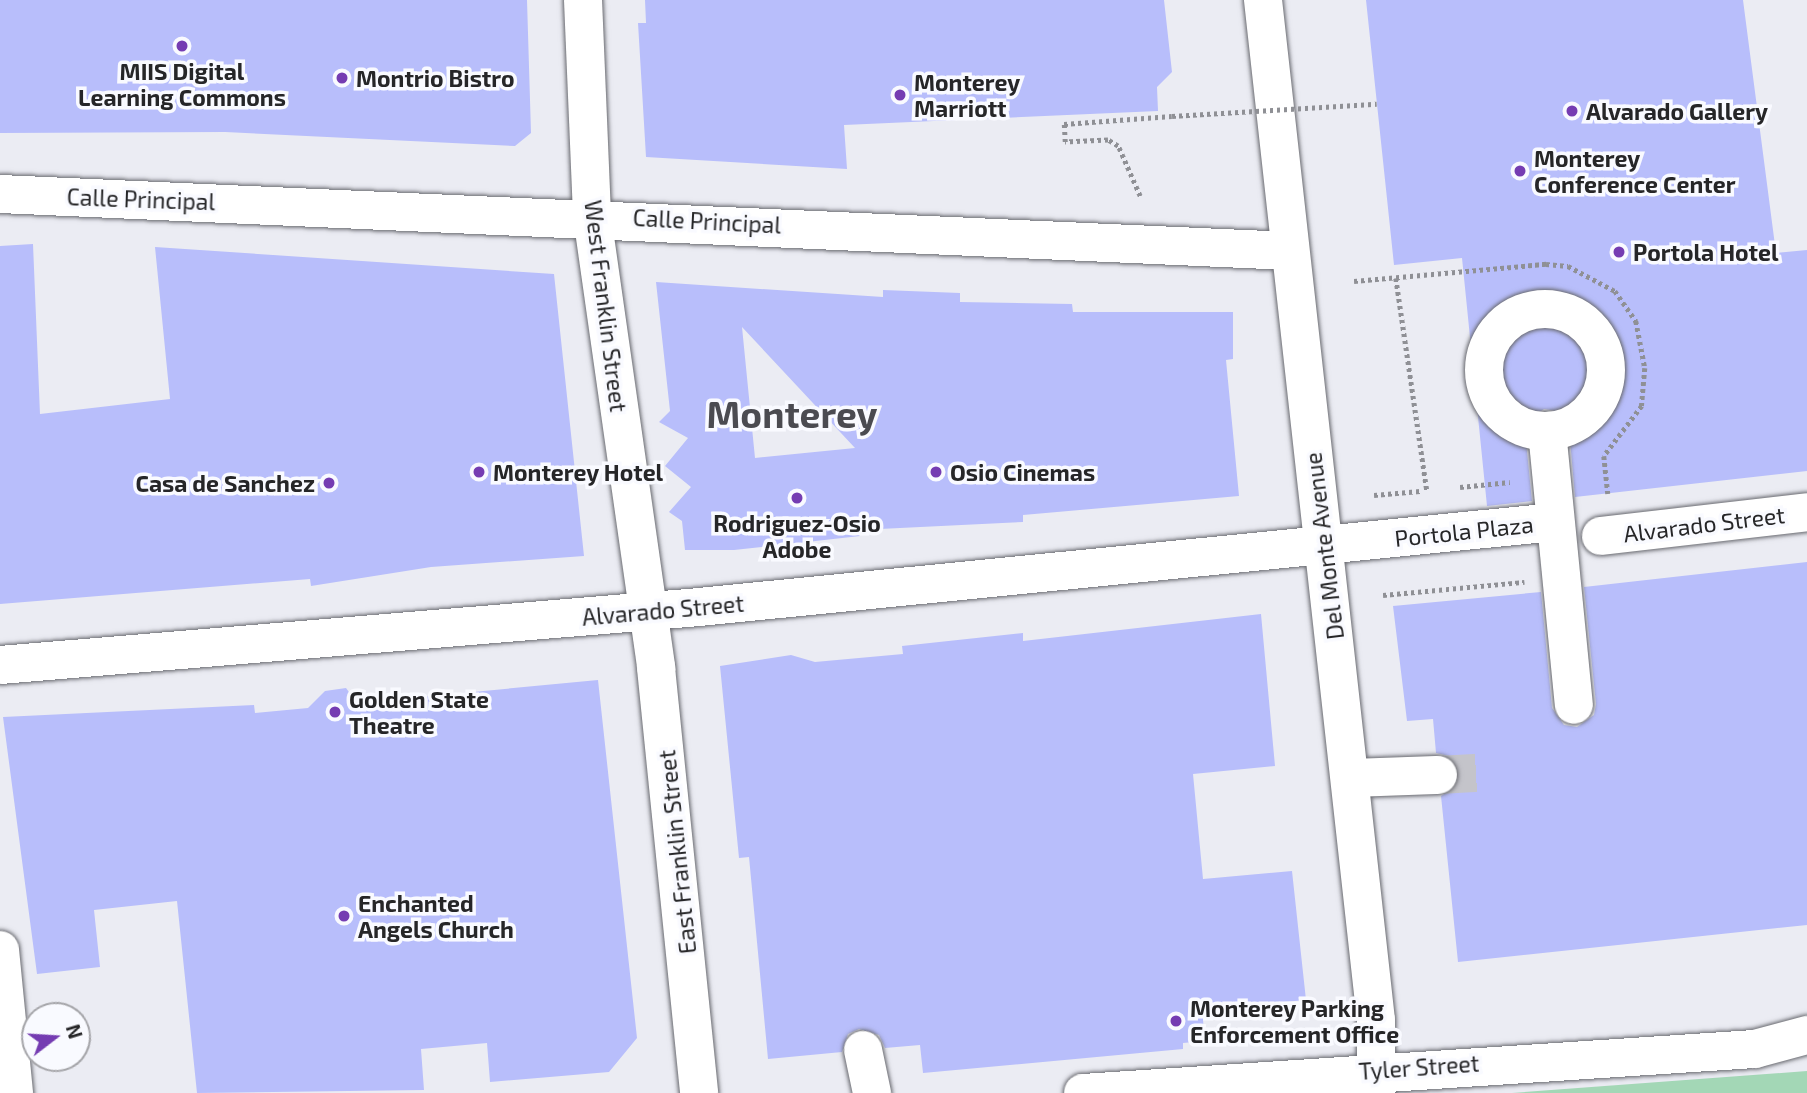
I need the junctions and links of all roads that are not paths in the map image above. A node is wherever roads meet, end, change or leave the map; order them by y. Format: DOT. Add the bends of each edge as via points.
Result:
graph roads {
  1 [pos="583,0"];
  2 [pos="1263,0"];
  3 [pos="0,194"];
  4 [pos="592,216"];
  5 [pos="1288,251"];
  6 [pos="1547,431"];
  7 [pos="1807,512"];
  8 [pos="1555,522"];
  9 [pos="1606,535"];
  10 [pos="1325,545"];
  11 [pos="648,611"];
  12 [pos="0,665"];
  13 [pos="1574,705"];
  14 [pos="1438,775"];
  15 [pos="1350,778"];
  16 [pos="0,950"];
  17 [pos="1807,1035"];
  18 [pos="863,1050"];
  19 [pos="1376,1081"];
  20 [pos="14,1093"];
  21 [pos="699,1093"];
  22 [pos="872,1093"];
  23 [pos="1083,1093"];
  1 -- 4 [label="street, West Franklin Street"];
  2 -- 5 [label="street, Del Monte Avenue"];
  3 -- 4 [label="street, Calle Principal"];
  4 -- 5 [label="street, Calle Principal"];
  4 -- 11 [label="street, West Franklin Street"];
  5 -- 10 [label="street, Del Monte Avenue"];
  6 -- 8 [label="street, Portola Plaza"];
  7 -- 9 [label="street, Alvarado Street"];
  8 -- 10 [label="street, Portola Plaza"];
  8 -- 13 [label="street"];
  10 -- 11 [label="street, Alvarado Street"];
  10 -- 15 [label="street, Del Monte Avenue"];
  11 -- 12 [label="street, Alvarado Street"];
  11 -- 21 [label="street, East Franklin Street"];
  14 -- 15 [label="street"];
  15 -- 19 [label="street, Del Monte Avenue" via="1376,1020"];
  16 -- 20 [label="street"];
  17 -- 19 [label="street, Tyler Street" via="1755,1049"];
  18 -- 22 [label="street"];
  19 -- 23 [label="street, Tyler Street"];
}
